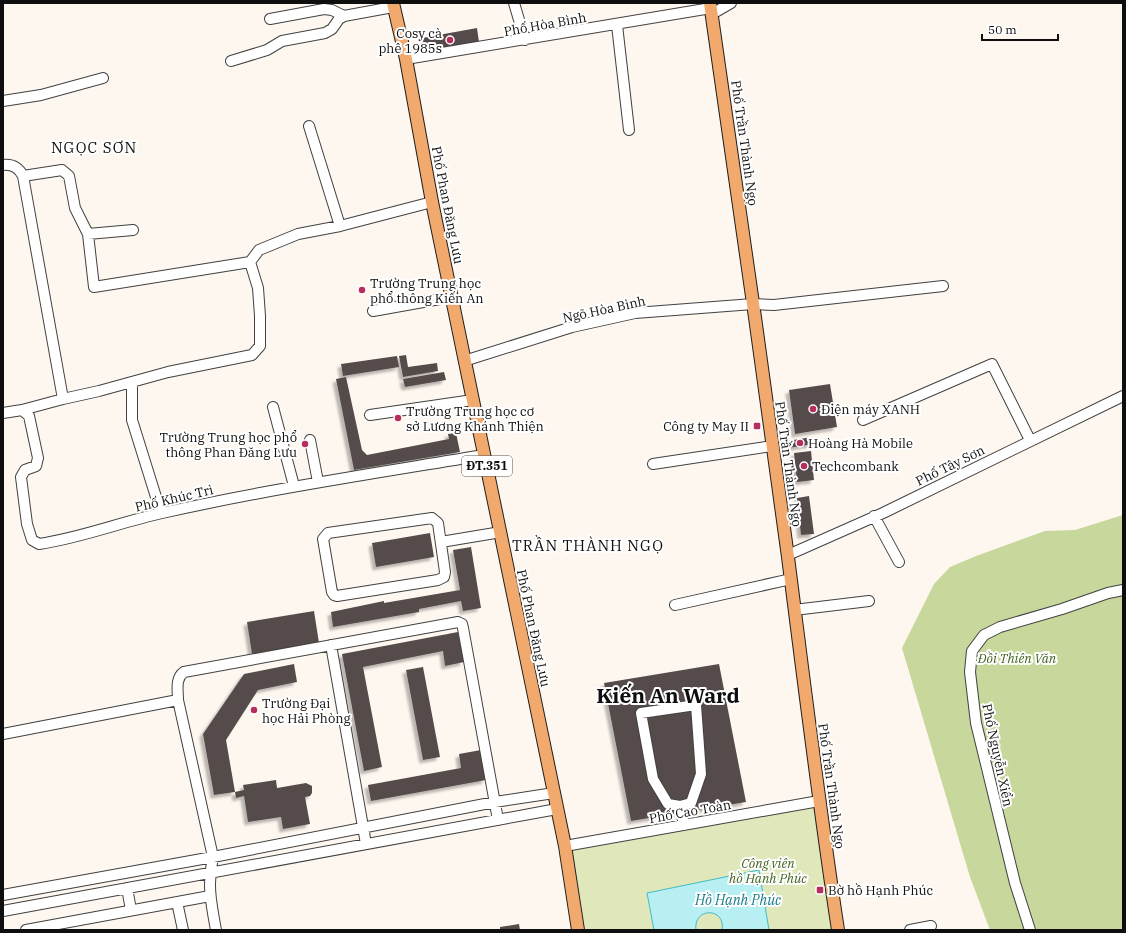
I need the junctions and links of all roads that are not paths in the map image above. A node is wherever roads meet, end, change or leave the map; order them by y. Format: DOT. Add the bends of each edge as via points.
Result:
graph roads {
  1 [pos="514,3"];
  2 [pos="731,3"];
  3 [pos="393,5"];
  4 [pos="711,8"];
  5 [pos="344,16"];
  6 [pos="270,19"];
  7 [pos="617,25"];
  8 [pos="525,40"];
  9 [pos="406,60"];
  10 [pos="231,61"];
  11 [pos="103,78"];
  12 [pos="3,101"];
  13 [pos="309,126"];
  14 [pos="629,130"];
  15 [pos="3,165"];
  16 [pos="23,176"];
  17 [pos="432,202"];
  18 [pos="340,226"];
  19 [pos="133,230"];
  20 [pos="88,234"];
  21 [pos="250,262"];
  22 [pos="943,286"];
  23 [pos="451,297"];
  24 [pos="753,304"];
  25 [pos="373,311"];
  26 [pos="464,361"];
  27 [pos="132,382"];
  28 [pos="1123,396"];
  29 [pos="63,399"];
  30 [pos="473,400"];
  31 [pos="273,407"];
  32 [pos="22,410"];
  33 [pos="3,413"];
  34 [pos="370,415"];
  35 [pos="863,420"];
  36 [pos="310,440"];
  37 [pos="1030,440"];
  38 [pos="772,446"];
  39 [pos="484,455"];
  40 [pos="653,464"];
  41 [pos="318,482"];
  42 [pos="294,486"];
  43 [pos="161,513"];
  44 [pos="874,516"];
  45 [pos="500,532"];
  46 [pos="441,542"];
  47 [pos="788,555"];
  48 [pos="898,562"];
  49 [pos="791,579"];
  50 [pos="1123,590"];
  51 [pos="869,601"];
  52 [pos="675,605"];
  53 [pos="794,610"];
  54 [pos="331,645"];
  55 [pos="178,700"];
  56 [pos="3,734"];
  57 [pos="554,792"];
  58 [pos="819,801"];
  59 [pos="495,802"];
  60 [pos="680,806"];
  61 [pos="558,809"];
  62 [pos="498,820"];
  63 [pos="684,825"];
  64 [pos="363,828"];
  65 [pos="366,844"];
  66 [pos="565,846"];
  67 [pos="213,857"];
  68 [pos="209,873"];
  69 [pos="127,888"];
  70 [pos="3,895"];
  71 [pos="210,896"];
  72 [pos="177,902"];
  73 [pos="131,910"];
  74 [pos="3,911"];
  75 [pos="931,926"];
  76 [pos="26,930"];
  77 [pos="183,930"];
  78 [pos="216,930"];
  79 [pos="578,930"];
  80 [pos="838,930"];
  81 [pos="910,930"];
  82 [pos="1030,930"];
  1 -- 8 [label="street"];
  2 -- 4 [label="street, Phố Hòa Bình"];
  3 -- 5 [label="street"];
  3 -- 9 [label="main road, Phố Phan Đăng Lưu / ĐT.351"];
  4 -- 7 [label="street, Phố Hòa Bình"];
  4 -- 24 [label="main road, Phố Trần Thành Ngọ"];
  5 -- 6 [label="street" via="324,8"];
  5 -- 10 [label="street" via="325,33 282,42 267,50"];
  7 -- 8 [label="street, Phố Hòa Bình"];
  7 -- 14 [label="street"];
  8 -- 9 [label="street, Phố Hòa Bình"];
  9 -- 17 [label="main road, Phố Phan Đăng Lưu / ĐT.351"];
  11 -- 12 [label="street" via="41,95"];
  13 -- 18 [label="street"];
  15 -- 16 [label="street" via="8,164 19,169"];
  16 -- 20 [label="street" via="62,170 69,176 75,208"];
  16 -- 29 [label="street"];
  17 -- 18 [label="street"];
  17 -- 23 [label="main road, Phố Phan Đăng Lưu / ĐT.351"];
  18 -- 21 [label="street" via="298,234 258,250"];
  19 -- 20 [label="street"];
  20 -- 21 [label="street" via="94,287"];
  21 -- 27 [label="street" via="258,288 260,346 252,354"];
  22 -- 24 [label="street, Ngõ Hòa Bình" via="774,305"];
  23 -- 25 [label="street"];
  23 -- 26 [label="main road, Phố Phan Đăng Lưu / ĐT.351"];
  24 -- 26 [label="street, Ngõ Hòa Bình" via="635,313 572,327"];
  24 -- 38 [label="main road, Phố Trần Thành Ngọ"];
  26 -- 30 [label="main road, Phố Phan Đăng Lưu / ĐT.351"];
  27 -- 29 [label="street"];
  27 -- 43 [label="street" via="132,420"];
  28 -- 37 [label="street, Phố Tây Sơn"];
  29 -- 32 [label="street"];
  30 -- 34 [label="street"];
  30 -- 39 [label="main road, Phố Phan Đăng Lưu / ĐT.351"];
  31 -- 42 [label="street"];
  32 -- 33 [label="street"];
  32 -- 43 [label="street, Phố Khúc Trì" via="29,416 38,458 36,466 25,470 21,477 27,524 32,540 39,544 49,543"];
  35 -- 37 [label="street" via="992,364"];
  36 -- 41 [label="street"];
  37 -- 44 [label="street, Phố Tây Sơn"];
  38 -- 40 [label="street"];
  38 -- 47 [label="main road, Phố Trần Thành Ngọ"];
  39 -- 41 [label="street, Phố Khúc Trì"];
  39 -- 45 [label="main road, Phố Phan Đăng Lưu / ĐT.351"];
  41 -- 42 [label="street, Phố Khúc Trì"];
  42 -- 43 [label="street, Phố Khúc Trì"];
  44 -- 47 [label="street, Phố Tây Sơn"];
  44 -- 48 [label="street"];
  45 -- 46 [label="street"];
  45 -- 57 [label="main road, Phố Phan Đăng Lưu / ĐT.351"];
  46 -- 46 [label="street" via="445,572 444,577 438,580 337,596 332,592 323,539 328,533 432,518 438,523"];
  47 -- 49 [label="main road, Phố Trần Thành Ngọ"];
  49 -- 52 [label="street"];
  49 -- 53 [label="main road, Phố Trần Thành Ngọ"];
  50 -- 82 [label="street, Phố Nguyễn Xiển" via="1000,627 984,635 972,651 970,672 976,722 1015,883"];
  51 -- 53 [label="street"];
  53 -- 58 [label="main road, Phố Trần Thành Ngọ"];
  54 -- 55 [label="street" via="184,672 178,679"];
  54 -- 59 [label="street" via="454,622 462,624"];
  54 -- 64 [label="street"];
  55 -- 56 [label="street"];
  55 -- 67 [label="street"];
  57 -- 59 [label="street"];
  57 -- 61 [label="main road, Phố Phan Đăng Lưu / ĐT.351"];
  58 -- 63 [label="street, Phố Cao Toàn"];
  58 -- 80 [label="main road, Phố Trần Thành Ngọ"];
  59 -- 62 [label="street"];
  59 -- 64 [label="street"];
  60 -- 60 [label="street" via="668,804 653,779 641,713 696,705 701,774 691,803"];
  60 -- 63 [label="street"];
  61 -- 62 [label="street"];
  61 -- 66 [label="main road, Phố Phan Đăng Lưu / ĐT.351"];
  62 -- 65 [label="street"];
  63 -- 66 [label="street, Phố Cao Toàn"];
  64 -- 65 [label="street"];
  64 -- 67 [label="street"];
  65 -- 68 [label="street"];
  66 -- 79 [label="main road, Phố Phan Đăng Lưu / ĐT.351"];
  67 -- 68 [label="street"];
  67 -- 70 [label="street"];
  68 -- 69 [label="street"];
  68 -- 71 [label="street"];
  69 -- 73 [label="street"];
  69 -- 74 [label="street"];
  71 -- 72 [label="street"];
  71 -- 78 [label="street"];
  72 -- 73 [label="street"];
  72 -- 77 [label="street"];
  73 -- 76 [label="street"];
  75 -- 81 [label="street"];
}
